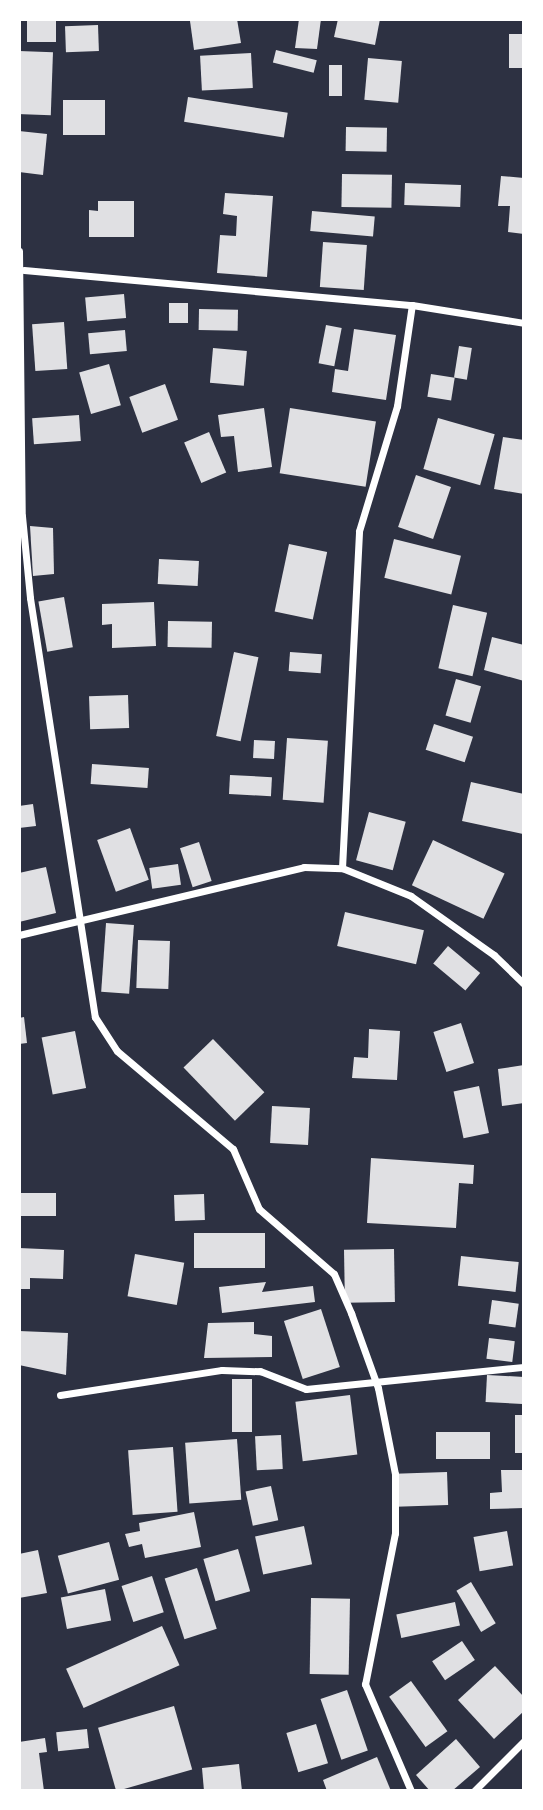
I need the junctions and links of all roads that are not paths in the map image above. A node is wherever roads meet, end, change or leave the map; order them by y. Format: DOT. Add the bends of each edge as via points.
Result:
graph roads {
  1 [pos="19,251"];
  2 [pos="24,270"];
  3 [pos="412,305"];
  4 [pos="524,323"];
  5 [pos="22,543"];
  6 [pos="342,869"];
  7 [pos="80,920"];
  8 [pos="19,935"];
  9 [pos="524,984"];
  10 [pos="524,1367"];
  11 [pos="375,1379"];
  12 [pos="60,1395"];
  13 [pos="524,1741"];
  14 [pos="411,1791"];
  15 [pos="474,1791"];
  1 -- 2 [label="street"];
  2 -- 3 [label="street"];
  2 -- 5 [label="street"];
  3 -- 4 [label="street"];
  3 -- 6 [label="street" via="397,406 359,531"];
  5 -- 7 [label="street"];
  6 -- 7 [label="street" via="304,867"];
  6 -- 9 [label="street" via="411,897 495,955"];
  7 -- 8 [label="street"];
  7 -- 11 [label="street" via="95,1017 117,1051 233,1149 259,1209 334,1274"];
  10 -- 11 [label="street"];
  11 -- 12 [label="street" via="306,1389 260,1371 222,1370"];
  11 -- 14 [label="street" via="395,1475 396,1533 365,1684"];
  13 -- 15 [label="street"];
}
